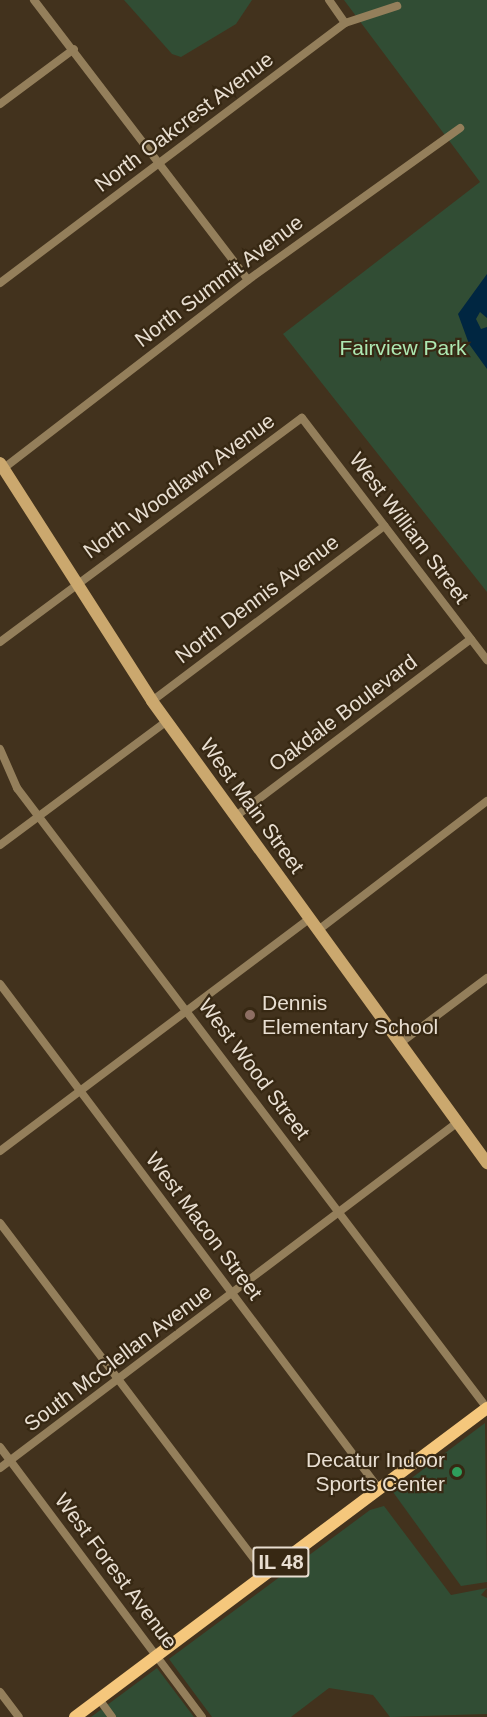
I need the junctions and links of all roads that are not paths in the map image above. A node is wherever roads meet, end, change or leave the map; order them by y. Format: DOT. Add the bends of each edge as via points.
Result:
graph roads {
  1 [pos="34,0"];
  2 [pos="329,0"];
  3 [pos="397,6"];
  4 [pos="345,23"];
  5 [pos="74,49"];
  6 [pos="0,104"];
  7 [pos="460,128"];
  8 [pos="160,162"];
  9 [pos="248,280"];
  10 [pos="0,284"];
  11 [pos="302,418"];
  12 [pos="2,465"];
  13 [pos="384,526"];
  14 [pos="77,584"];
  15 [pos="471,639"];
  16 [pos="0,642"];
  17 [pos="487,660"];
  18 [pos="152,701"];
  19 [pos="167,721"];
  20 [pos="0,749"];
  21 [pos="487,801"];
  22 [pos="39,816"];
  23 [pos="236,816"];
  24 [pos="0,845"];
  25 [pos="309,919"];
  26 [pos="317,931"];
  27 [pos="487,978"];
  28 [pos="0,984"];
  29 [pos="185,1010"];
  30 [pos="399,1044"];
  31 [pos="80,1090"];
  32 [pos="458,1122"];
  33 [pos="0,1151"];
  34 [pos="487,1163"];
  35 [pos="340,1213"];
  36 [pos="0,1223"];
  37 [pos="232,1296"];
  38 [pos="118,1379"];
  39 [pos="487,1408"];
  40 [pos="0,1447"];
  41 [pos="10,1461"];
  42 [pos="0,1468"];
  43 [pos="380,1489"];
  44 [pos="265,1574"];
  45 [pos="157,1656"];
  46 [pos="0,1692"];
  47 [pos="99,1700"];
  48 [pos="19,1717"];
  49 [pos="75,1717"];
  50 [pos="112,1717"];
  51 [pos="202,1717"];
  1 -- 5 [label="street"];
  2 -- 4 [label="street"];
  3 -- 4 [label="street, North Oakcrest Avenue"];
  4 -- 8 [label="street, North Oakcrest Avenue"];
  5 -- 6 [label="street"];
  5 -- 8 [label="street"];
  7 -- 9 [label="street, North Summit Avenue"];
  8 -- 9 [label="street"];
  8 -- 10 [label="street, North Oakcrest Avenue"];
  9 -- 12 [label="street, North Summit Avenue"];
  11 -- 13 [label="street, West William Street"];
  11 -- 14 [label="street, North Woodlawn Avenue"];
  12 -- 14 [label="street, West Main Street"];
  13 -- 15 [label="street, West William Street"];
  13 -- 18 [label="street, North Dennis Avenue"];
  14 -- 16 [label="street, North Woodlawn Avenue"];
  14 -- 18 [label="street, West Main Street"];
  15 -- 17 [label="street, West William Street"];
  15 -- 23 [label="street, Oakdale Boulevard"];
  18 -- 19 [label="street, West Main Street"];
  19 -- 22 [label="street"];
  19 -- 23 [label="street, West Main Street"];
  20 -- 22 [label="street, West Wood Street" via="9,775"];
  21 -- 26 [label="street"];
  22 -- 24 [label="street"];
  22 -- 29 [label="street, West Wood Street"];
  23 -- 25 [label="street, West Main Street"];
  25 -- 26 [label="street, West Main Street"];
  25 -- 29 [label="street"];
  26 -- 30 [label="street, West Main Street"];
  27 -- 30 [label="street"];
  28 -- 31 [label="street, West Macon Street"];
  29 -- 31 [label="street"];
  29 -- 35 [label="street, West Wood Street"];
  30 -- 32 [label="street, West Main Street"];
  31 -- 33 [label="street"];
  31 -- 37 [label="street, West Macon Street"];
  32 -- 34 [label="street, West Main Street"];
  32 -- 35 [label="street, South McClellan Avenue"];
  35 -- 37 [label="street, South McClellan Avenue"];
  35 -- 39 [label="street, West Wood Street"];
  36 -- 38 [label="street"];
  37 -- 38 [label="street, South McClellan Avenue"];
  37 -- 43 [label="street, West Macon Street"];
  38 -- 41 [label="street, South McClellan Avenue"];
  38 -- 44 [label="street"];
  39 -- 43 [label="main road, IL 48"];
  40 -- 41 [label="street, West Forest Avenue"];
  41 -- 42 [label="street, South McClellan Avenue"];
  41 -- 45 [label="street, West Forest Avenue"];
  43 -- 44 [label="main road, IL 48"];
  44 -- 45 [label="main road, IL 48"];
  45 -- 47 [label="main road, IL 48"];
  45 -- 51 [label="street, West Forest Avenue"];
  46 -- 48 [label="street"];
  47 -- 49 [label="main road, IL 48"];
  47 -- 50 [label="street"];
}
